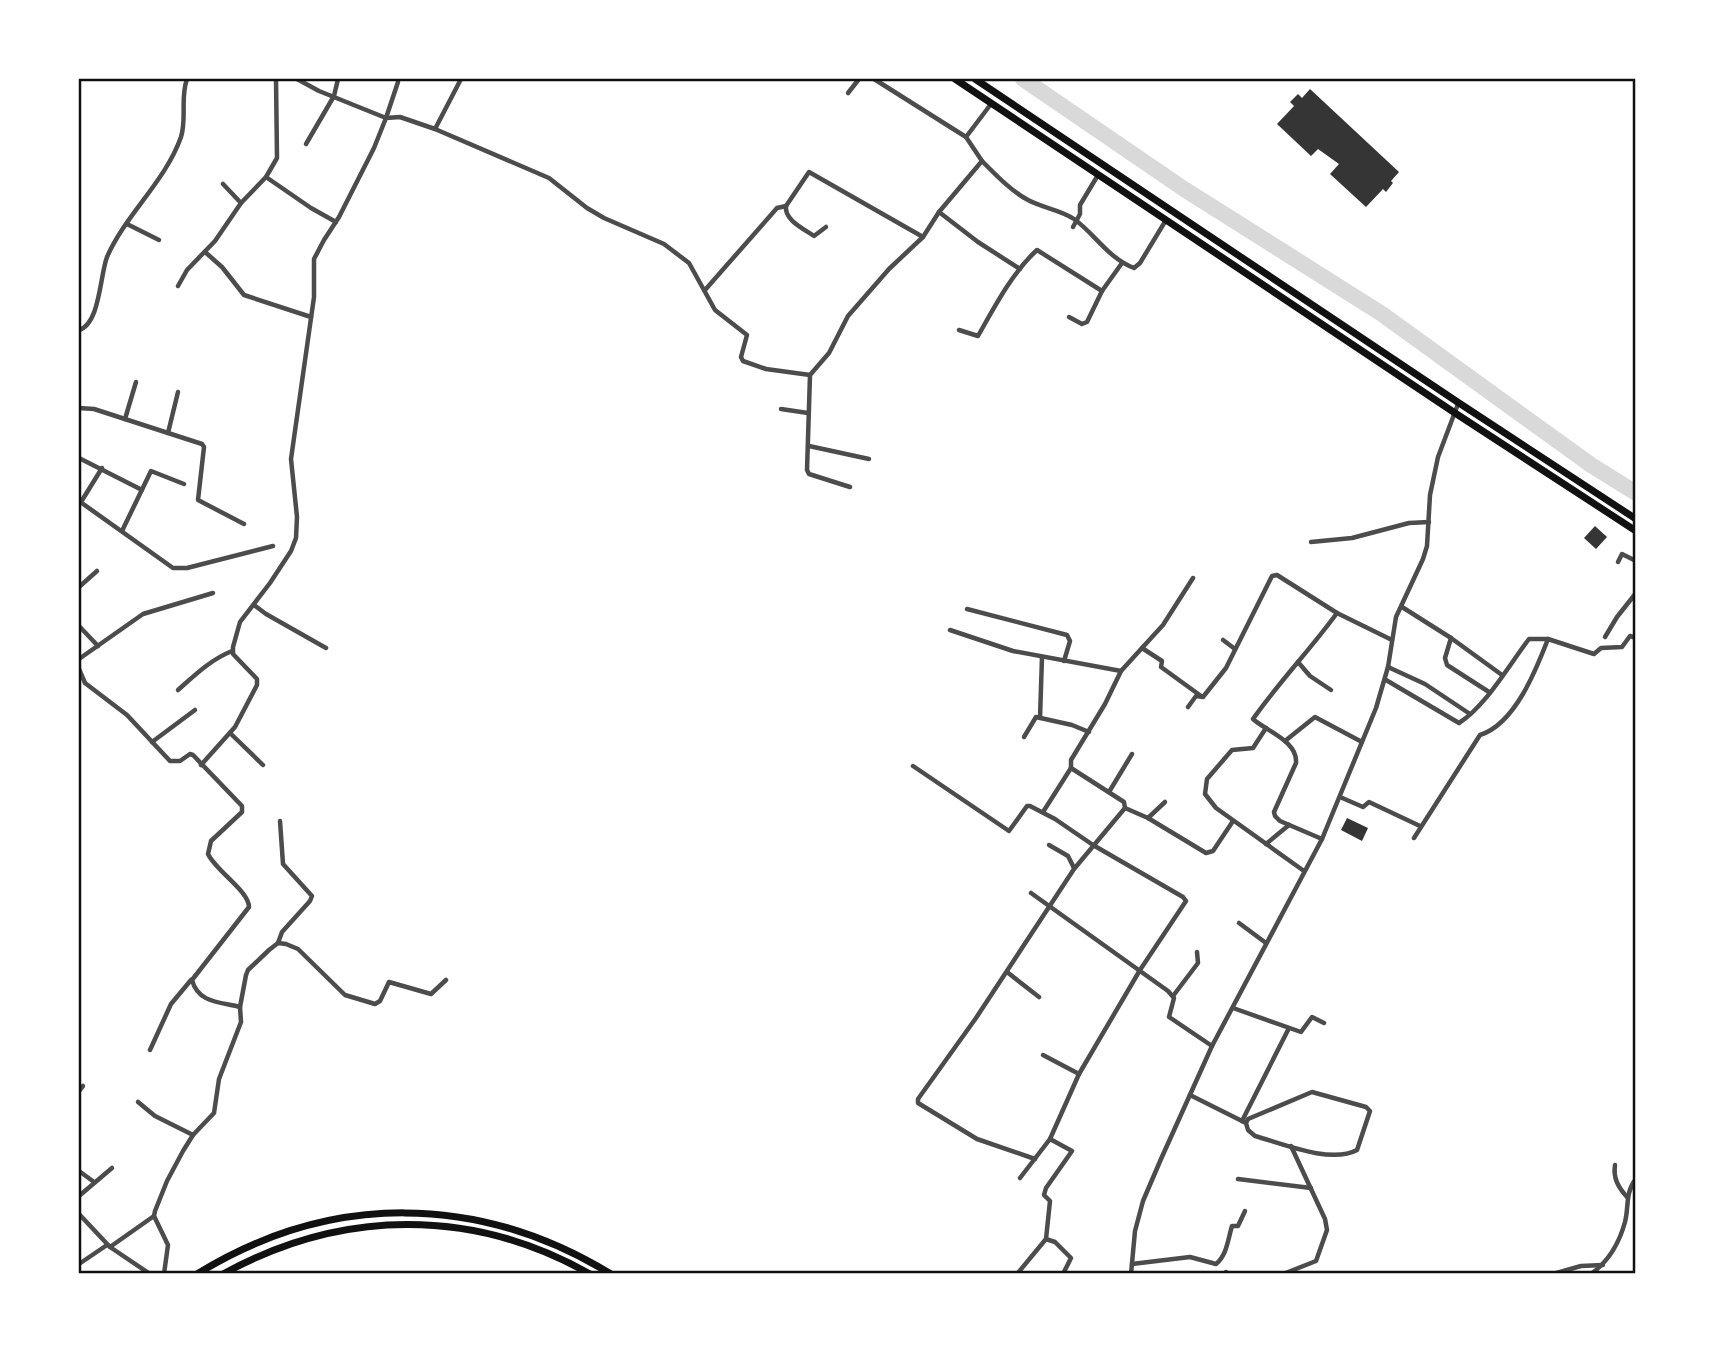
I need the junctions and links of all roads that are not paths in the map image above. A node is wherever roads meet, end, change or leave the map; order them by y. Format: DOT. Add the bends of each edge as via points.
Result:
graph roads {
  1 [pos="187,79"];
  2 [pos="276,79"];
  3 [pos="297,79"];
  4 [pos="338,79"];
  5 [pos="461,79"];
  6 [pos="859,79"];
  7 [pos="874,79"];
  8 [pos="955,79"];
  9 [pos="975,79"];
  10 [pos="398,82"];
  11 [pos="986,86"];
  12 [pos="848,93"];
  13 [pos="980,95"];
  14 [pos="334,96"];
  15 [pos="992,103"];
  16 [pos="386,118"];
  17 [pos="435,129"];
  18 [pos="966,137"];
  19 [pos="306,144"];
  20 [pos="982,161"];
  21 [pos="1099,175"];
  22 [pos="266,177"];
  23 [pos="223,184"];
  24 [pos="242,203"];
  25 [pos="786,206"];
  26 [pos="939,212"];
  27 [pos="1166,219"];
  28 [pos="1076,221"];
  29 [pos="336,222"];
  30 [pos="127,225"];
  31 [pos="826,227"];
  32 [pos="1073,227"];
  33 [pos="923,237"];
  34 [pos="159,240"];
  35 [pos="205,252"];
  36 [pos="1122,263"];
  37 [pos="1020,269"];
  38 [pos="178,286"];
  39 [pos="705,290"];
  40 [pos="1102,291"];
  41 [pos="311,317"];
  42 [pos="1069,317"];
  43 [pos="79,330"];
  44 [pos="959,330"];
  45 [pos="810,375"];
  46 [pos="136,382"];
  47 [pos="178,392"];
  48 [pos="1459,403"];
  49 [pos="79,408"];
  50 [pos="781,409"];
  51 [pos="808,413"];
  52 [pos="1455,413"];
  53 [pos="125,419"];
  54 [pos="167,433"];
  55 [pos="809,446"];
  56 [pos="79,458"];
  57 [pos="869,459"];
  58 [pos="102,468"];
  59 [pos="184,484"];
  60 [pos="850,487"];
  61 [pos="142,490"];
  62 [pos="80,502"];
  63 [pos="1636,519"];
  64 [pos="1429,522"];
  65 [pos="244,524"];
  66 [pos="122,531"];
  67 [pos="1636,531"];
  68 [pos="1311,542"];
  69 [pos="273,546"];
  70 [pos="1636,561"];
  71 [pos="1618,562"];
  72 [pos="97,571"];
  73 [pos="1194,578"];
  74 [pos="79,587"];
  75 [pos="213,593"];
  76 [pos="1636,593"];
  77 [pos="254,605"];
  78 [pos="1402,606"];
  79 [pos="967,609"];
  80 [pos="1337,613"];
  81 [pos="79,626"];
  82 [pos="950,630"];
  83 [pos="1451,638"];
  84 [pos="1605,638"];
  85 [pos="1636,638"];
  86 [pos="1548,639"];
  87 [pos="1223,640"];
  88 [pos="1392,640"];
  89 [pos="98,646"];
  90 [pos="326,648"];
  91 [pos="1142,648"];
  92 [pos="1235,649"];
  93 [pos="232,651"];
  94 [pos="1042,657"];
  95 [pos="79,659"];
  96 [pos="1064,661"];
  97 [pos="1298,661"];
  98 [pos="1388,667"];
  99 [pos="79,669"];
  100 [pos="1121,671"];
  101 [pos="1502,675"];
  102 [pos="1385,680"];
  103 [pos="178,690"];
  104 [pos="1331,690"];
  105 [pos="1489,692"];
  106 [pos="1202,697"];
  107 [pos="1188,707"];
  108 [pos="195,710"];
  109 [pos="1470,714"];
  110 [pos="1040,718"];
  111 [pos="1266,729"];
  112 [pos="1089,732"];
  113 [pos="230,733"];
  114 [pos="1024,737"];
  115 [pos="1285,741"];
  116 [pos="152,742"];
  117 [pos="1362,742"];
  118 [pos="1132,754"];
  119 [pos="201,765"];
  120 [pos="263,765"];
  121 [pos="913,766"];
  122 [pos="1071,768"];
  123 [pos="1109,793"];
  124 [pos="1339,797"];
  125 [pos="1165,802"];
  126 [pos="1125,808"];
  127 [pos="1043,812"];
  128 [pos="1148,818"];
  129 [pos="280,821"];
  130 [pos="1233,821"];
  131 [pos="1289,825"];
  132 [pos="1420,827"];
  133 [pos="1414,838"];
  134 [pos="1322,839"];
  135 [pos="1266,844"];
  136 [pos="1049,845"];
  137 [pos="1093,845"];
  138 [pos="1074,869"];
  139 [pos="1304,872"];
  140 [pos="1031,893"];
  141 [pos="1049,906"];
  142 [pos="1239,923"];
  143 [pos="278,943"];
  144 [pos="1267,943"];
  145 [pos="1197,952"];
  146 [pos="1140,970"];
  147 [pos="1007,972"];
  148 [pos="191,980"];
  149 [pos="446,980"];
  150 [pos="1173,996"];
  151 [pos="1040,997"];
  152 [pos="240,1009"];
  153 [pos="1234,1009"];
  154 [pos="1324,1023"];
  155 [pos="1288,1030"];
  156 [pos="1212,1046"];
  157 [pos="150,1049"];
  158 [pos="1043,1055"];
  159 [pos="1079,1074"];
  160 [pos="1190,1095"];
  161 [pos="138,1102"];
  162 [pos="1244,1122"];
  163 [pos="193,1135"];
  164 [pos="1050,1139"];
  165 [pos="1291,1146"];
  166 [pos="1035,1159"];
  167 [pos="1615,1165"];
  168 [pos="112,1168"];
  169 [pos="79,1171"];
  170 [pos="1020,1178"];
  171 [pos="1636,1179"];
  172 [pos="1238,1180"];
  173 [pos="94,1182"];
  174 [pos="1311,1188"];
  175 [pos="79,1196"];
  176 [pos="1627,1197"];
  177 [pos="1245,1211"];
  178 [pos="79,1214"];
  179 [pos="154,1216"];
  180 [pos="1046,1239"];
  181 [pos="108,1246"];
  182 [pos="79,1264"];
  183 [pos="1132,1264"];
  184 [pos="1603,1265"];
  185 [pos="150,1274"];
  186 [pos="164,1274"];
  187 [pos="197,1274"];
  188 [pos="223,1274"];
  189 [pos="590,1274"];
  190 [pos="611,1274"];
  191 [pos="1017,1274"];
  192 [pos="1063,1274"];
  193 [pos="1131,1274"];
  194 [pos="1283,1274"];
  195 [pos="1553,1274"];
  196 [pos="1591,1274"];
  1 -- 30 [label="street" via="185,119 174,153"];
  2 -- 22 [label="street" via="277,158"];
  3 -- 14 [label="street"];
  4 -- 14 [label="street"];
  5 -- 17 [label="street"];
  6 -- 12 [label="street"];
  7 -- 18 [label="street"];
  8 -- 13 [label="main road"];
  9 -- 11 [label="main road"];
  10 -- 16 [label="street"];
  11 -- 13 [label="main road"];
  11 -- 48 [label="main road"];
  13 -- 15 [label="main road"];
  14 -- 16 [label="street"];
  14 -- 19 [label="street"];
  15 -- 18 [label="street"];
  15 -- 21 [label="main road"];
  16 -- 17 [label="street" via="400,117"];
  16 -- 29 [label="street"];
  17 -- 39 [label="street" via="549,178 604,218 664,244 689,263"];
  18 -- 20 [label="street"];
  20 -- 26 [label="street"];
  20 -- 28 [label="street" via="1027,200"];
  21 -- 27 [label="main road"];
  21 -- 28 [label="street"];
  22 -- 24 [label="street"];
  22 -- 29 [label="street"];
  23 -- 24 [label="street"];
  24 -- 35 [label="street"];
  25 -- 31 [label="street" via="788,217 814,236"];
  25 -- 33 [label="street" via="809,172"];
  25 -- 39 [label="street" via="777,208"];
  26 -- 33 [label="street"];
  26 -- 37 [label="street"];
  27 -- 36 [label="street" via="1140,263 1133,268"];
  27 -- 52 [label="main road"];
  28 -- 32 [label="street"];
  28 -- 36 [label="street"];
  29 -- 41 [label="street" via="314,259"];
  30 -- 34 [label="street"];
  30 -- 43 [label="street" via="108,256 89,321"];
  33 -- 45 [label="street" via="848,316 829,353"];
  35 -- 38 [label="street"];
  35 -- 41 [label="street" via="244,295"];
  36 -- 40 [label="street"];
  37 -- 40 [label="street" via="1039,250"];
  37 -- 44 [label="street" via="978,336"];
  39 -- 45 [label="street" via="715,310 747,335 743,361"];
  40 -- 42 [label="street" via="1087,322"];
  41 -- 77 [label="street" via="291,459 296,538"];
  45 -- 51 [label="street"];
  46 -- 53 [label="street"];
  47 -- 54 [label="street"];
  48 -- 52 [label="street"];
  48 -- 63 [label="main road"];
  49 -- 53 [label="street"];
  50 -- 51 [label="street"];
  51 -- 55 [label="street"];
  52 -- 64 [label="street" via="1437,457"];
  52 -- 67 [label="main road"];
  53 -- 54 [label="street"];
  54 -- 65 [label="street" via="204,446 200,502"];
  55 -- 57 [label="street"];
  55 -- 60 [label="street" via="809,474"];
  56 -- 58 [label="street"];
  58 -- 61 [label="street"];
  58 -- 62 [label="street"];
  59 -- 61 [label="street" via="151,471"];
  61 -- 66 [label="street"];
  62 -- 66 [label="street"];
  64 -- 68 [label="street"];
  64 -- 78 [label="street" via="1423,559"];
  66 -- 69 [label="street" via="178,569"];
  70 -- 71 [label="street" via="1622,554"];
  72 -- 74 [label="street"];
  73 -- 91 [label="street"];
  75 -- 89 [label="street" via="143,614"];
  76 -- 84 [label="street"];
  77 -- 90 [label="street"];
  77 -- 93 [label="street" via="240,622"];
  78 -- 83 [label="street"];
  78 -- 88 [label="street" via="1392,627"];
  79 -- 96 [label="street" via="1067,635 1070,641"];
  80 -- 88 [label="street"];
  80 -- 92 [label="street" via="1273,575"];
  80 -- 97 [label="street"];
  81 -- 89 [label="street"];
  82 -- 94 [label="street"];
  83 -- 101 [label="street"];
  83 -- 105 [label="street" via="1447,665"];
  85 -- 86 [label="street" via="1630,636 1622,647 1601,648 1594,654"];
  86 -- 101 [label="street" via="1528,639"];
  86 -- 132 [label="street" via="1519,699 1502,721 1480,735"];
  87 -- 92 [label="street"];
  88 -- 98 [label="street"];
  89 -- 95 [label="street"];
  91 -- 100 [label="street"];
  91 -- 106 [label="street"];
  92 -- 106 [label="street"];
  93 -- 103 [label="street" via="201,669"];
  93 -- 113 [label="street" via="258,682"];
  94 -- 96 [label="street"];
  94 -- 110 [label="street"];
  96 -- 100 [label="street"];
  97 -- 104 [label="street"];
  97 -- 111 [label="street" via="1253,719"];
  98 -- 102 [label="street"];
  98 -- 109 [label="street" via="1425,684"];
  99 -- 116 [label="street" via="85,682"];
  100 -- 112 [label="street"];
  101 -- 105 [label="street"];
  102 -- 109 [label="street" via="1456,722"];
  102 -- 117 [label="street"];
  105 -- 109 [label="street"];
  106 -- 107 [label="street" via="1195,697"];
  108 -- 116 [label="street"];
  110 -- 112 [label="street"];
  110 -- 114 [label="street" via="1033,719"];
  111 -- 115 [label="street"];
  111 -- 130 [label="street" via="1253,748 1232,750 1207,779 1209,801"];
  112 -- 122 [label="street" via="1071,760"];
  113 -- 119 [label="street"];
  113 -- 120 [label="street"];
  115 -- 117 [label="street" via="1315,717"];
  115 -- 131 [label="street" via="1297,761 1274,814"];
  116 -- 119 [label="street" via="171,761 191,755"];
  117 -- 124 [label="street"];
  118 -- 123 [label="street"];
  119 -- 148 [label="street" via="243,807 211,842 208,854 250,904"];
  121 -- 127 [label="street" via="1009,831 1027,806"];
  122 -- 123 [label="street"];
  122 -- 127 [label="street"];
  123 -- 126 [label="street" via="1124,802"];
  124 -- 132 [label="street" via="1363,807 1369,802"];
  124 -- 134 [label="street"];
  125 -- 128 [label="street"];
  126 -- 128 [label="street"];
  126 -- 137 [label="street"];
  127 -- 137 [label="street"];
  128 -- 130 [label="street" via="1210,853"];
  129 -- 143 [label="street" via="283,864 312,896"];
  130 -- 135 [label="street"];
  131 -- 134 [label="street"];
  131 -- 135 [label="street"];
  132 -- 133 [label="street"];
  134 -- 139 [label="street"];
  135 -- 139 [label="street"];
  136 -- 138 [label="street" via="1068,856"];
  137 -- 138 [label="street"];
  137 -- 146 [label="street" via="1185,899"];
  138 -- 141 [label="street"];
  139 -- 144 [label="street"];
  140 -- 141 [label="street"];
  141 -- 146 [label="street"];
  141 -- 147 [label="street"];
  142 -- 144 [label="street"];
  143 -- 149 [label="street" via="298,949 345,995 375,1004 389,982 431,994"];
  143 -- 152 [label="street" via="248,970"];
  144 -- 153 [label="street"];
  145 -- 150 [label="street" via="1198,963"];
  146 -- 150 [label="street"];
  146 -- 159 [label="street"];
  147 -- 151 [label="street"];
  147 -- 166 [label="street" via="918,1103 977,1139"];
  148 -- 152 [label="street" via="202,997"];
  148 -- 157 [label="street" via="171,1004"];
  150 -- 156 [label="street" via="1169,1017"];
  152 -- 163 [label="street" via="241,1022 219,1079 214,1113"];
  153 -- 155 [label="street"];
  153 -- 156 [label="street"];
  154 -- 155 [label="street" via="1312,1017 1302,1032"];
  155 -- 162 [label="street"];
  156 -- 160 [label="street"];
  158 -- 159 [label="street"];
  159 -- 164 [label="street"];
  160 -- 162 [label="street"];
  160 -- 183 [label="street" via="1143,1201"];
  161 -- 163 [label="street"];
  162 -- 165 [label="street" via="1255,1136"];
  162 -- 165 [label="street" via="1310,1093 1369,1110 1359,1147 1349,1155"];
  163 -- 179 [label="street"];
  164 -- 166 [label="street"];
  164 -- 180 [label="street" via="1072,1151 1046,1188 1044,1195 1050,1201"];
  165 -- 174 [label="street"];
  166 -- 170 [label="street"];
  167 -- 176 [label="street" via="1617,1183"];
  168 -- 173 [label="street"];
  169 -- 173 [label="street"];
  171 -- 176 [label="street"];
  172 -- 174 [label="street"];
  173 -- 175 [label="street"];
  174 -- 194 [label="street" via="1327,1223 1322,1246 1316,1261"];
  176 -- 184 [label="street" via="1625,1223"];
  177 -- 183 [label="street" via="1238,1226 1232,1226 1222,1259 1216,1264 1190,1257"];
  178 -- 181 [label="street"];
  179 -- 181 [label="street"];
  179 -- 186 [label="street" via="168,1245"];
  180 -- 191 [label="street"];
  180 -- 192 [label="street" via="1069,1255 1071,1262"];
  181 -- 182 [label="street"];
  181 -- 185 [label="street"];
  183 -- 193 [label="street"];
  184 -- 195 [label="street"];
  184 -- 196 [label="street"];
  187 -- 190 [label="main road" via="288,1230 398,1212 436,1213 512,1228 583,1257"];
  188 -- 189 [label="main road" via="301,1240 361,1227 408,1224 489,1233 528,1245"];
}
